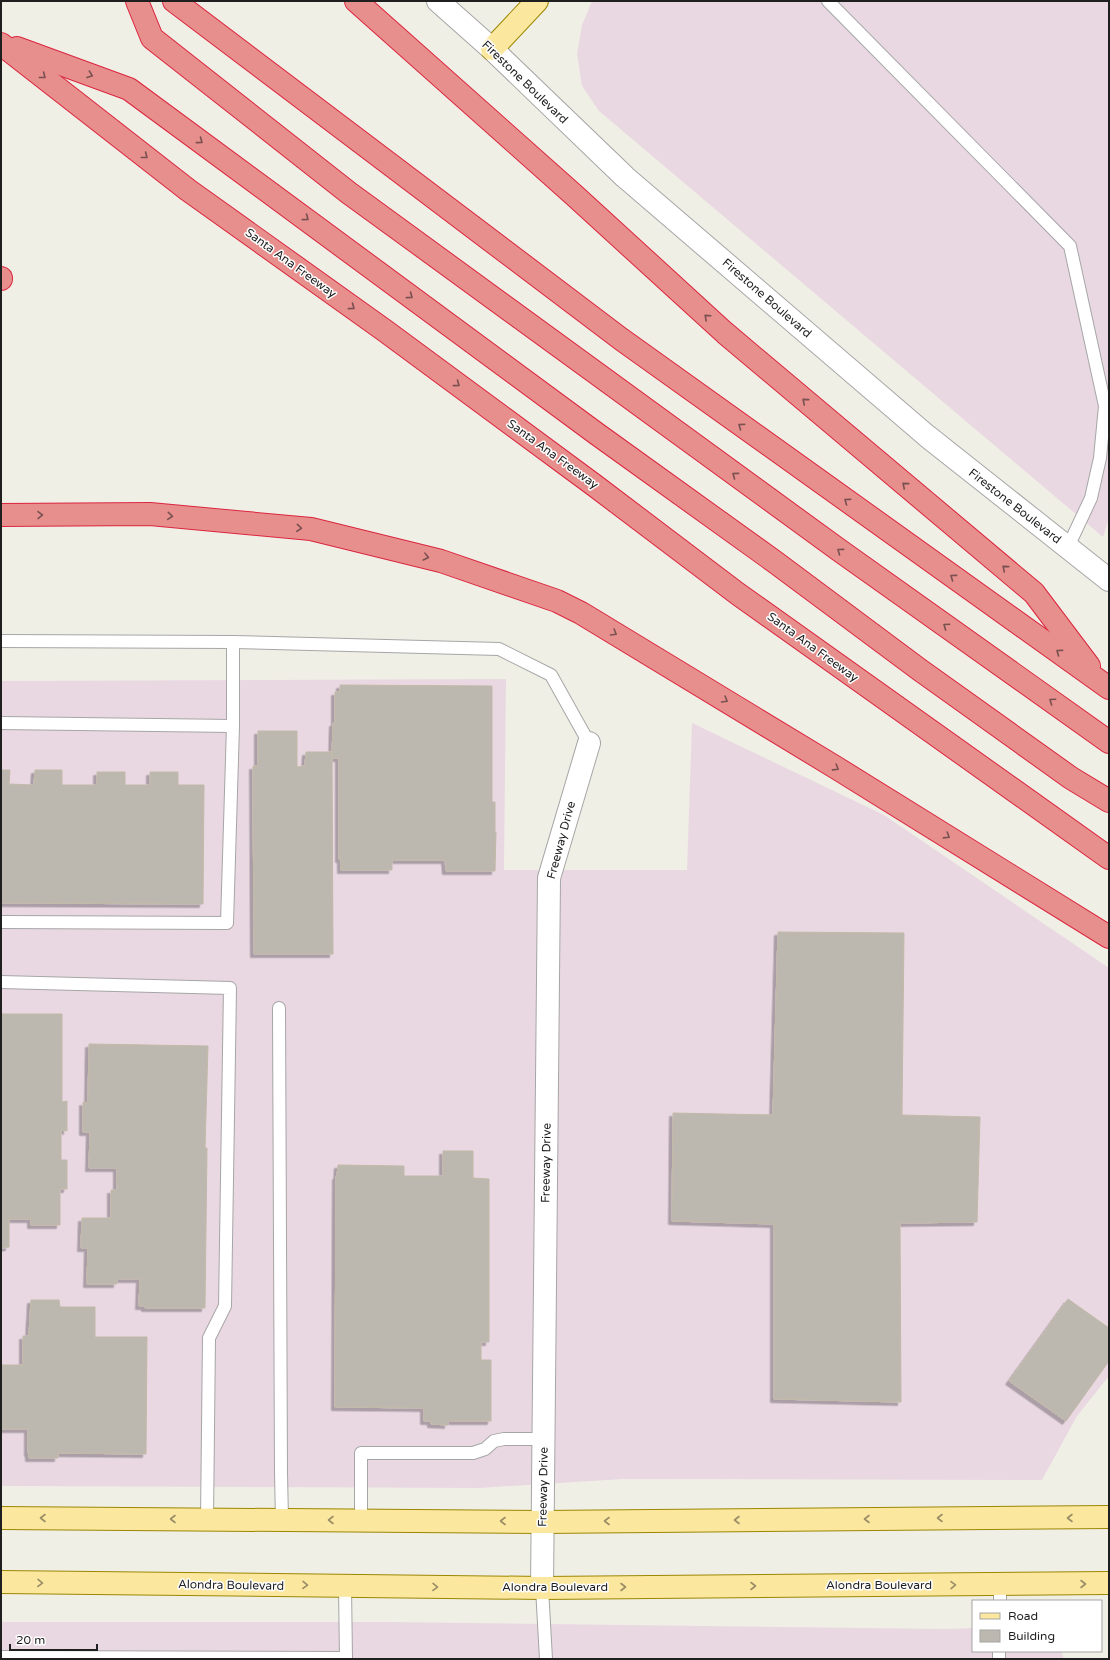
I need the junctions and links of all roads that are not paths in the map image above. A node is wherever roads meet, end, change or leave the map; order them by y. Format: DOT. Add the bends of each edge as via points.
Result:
graph roads {
  1 [pos="137,1"];
  2 [pos="174,1"];
  3 [pos="356,1"];
  4 [pos="438,1"];
  5 [pos="537,1"];
  6 [pos="828,1"];
  7 [pos="1,43"];
  8 [pos="492,49"];
  9 [pos="1,515"];
  10 [pos="1068,547"];
  11 [pos="1109,580"];
  12 [pos="1,641"];
  13 [pos="233,642"];
  14 [pos="1105,686"];
  15 [pos="1,724"];
  16 [pos="233,726"];
  17 [pos="1109,742"];
  18 [pos="589,744"];
  19 [pos="1109,801"];
  20 [pos="1109,858"];
  21 [pos="1,922"];
  22 [pos="1109,937"];
  23 [pos="1,982"];
  24 [pos="279,1008"];
  25 [pos="544,1439"];
  26 [pos="1109,1517"];
  27 [pos="1,1518"];
  28 [pos="207,1519"];
  29 [pos="282,1520"];
  30 [pos="361,1520"];
  31 [pos="542,1522"];
  32 [pos="1,1582"];
  33 [pos="1109,1584"];
  34 [pos="345,1586"];
  35 [pos="542,1588"];
  36 [pos="1000,1593"];
  37 [pos="1,1657"];
  38 [pos="346,1659"];
  39 [pos="546,1659"];
  17 -- 1 [label="highway, one-way" via="838,550 349,193 152,38"];
  14 -- 2 [label="highway, one-way" via="621,339"];
  14 -- 3 [label="highway, one-way" via="1034,593 725,333"];
  4 -- 8 [label="street, Firestone Boulevard"];
  5 -- 8 [label="main road"];
  6 -- 10 [label="lane" via="1070,246 1105,406 1100,458 1090,498"];
  7 -- 19 [label="highway, one-way" via="129,89 920,670 1071,778"];
  7 -- 20 [label="highway, Santa Ana Freeway, one-way" via="188,190 499,414 738,594"];
  8 -- 10 [label="street, Firestone Boulevard" via="625,178 927,436"];
  9 -- 22 [label="highway, one-way" via="150,514 311,529 442,561 557,601 581,613 821,759"];
  10 -- 11 [label="street, Firestone Boulevard"];
  12 -- 13 [label="lane"];
  13 -- 16 [label="lane"];
  13 -- 18 [label="lane" via="499,649 551,675"];
  15 -- 16 [label="lane"];
  16 -- 21 [label="lane" via="226,924"];
  18 -- 25 [label="street, Freeway Drive" via="549,878"];
  23 -- 28 [label="lane" via="230,988 225,1306 209,1338"];
  24 -- 29 [label="lane"];
  25 -- 30 [label="lane" via="504,1439 494,1441 485,1449 473,1453 361,1453"];
  25 -- 31 [label="street, Freeway Drive"];
  26 -- 31 [label="main road, one-way"];
  28 -- 27 [label="main road, one-way"];
  28 -- 29 [label="main road"];
  30 -- 29 [label="main road, one-way"];
  31 -- 30 [label="main road, one-way"];
  31 -- 35 [label="street, Freeway Drive"];
  32 -- 34 [label="main road, Alondra Boulevard, one-way"];
  36 -- 33 [label="main road, Alondra Boulevard, one-way"];
  34 -- 35 [label="main road, Alondra Boulevard, one-way"];
  34 -- 38 [label="lane"];
  35 -- 36 [label="main road, Alondra Boulevard, one-way"];
  35 -- 39 [label="lane"];
  37 -- 38 [label="lane"];
}
